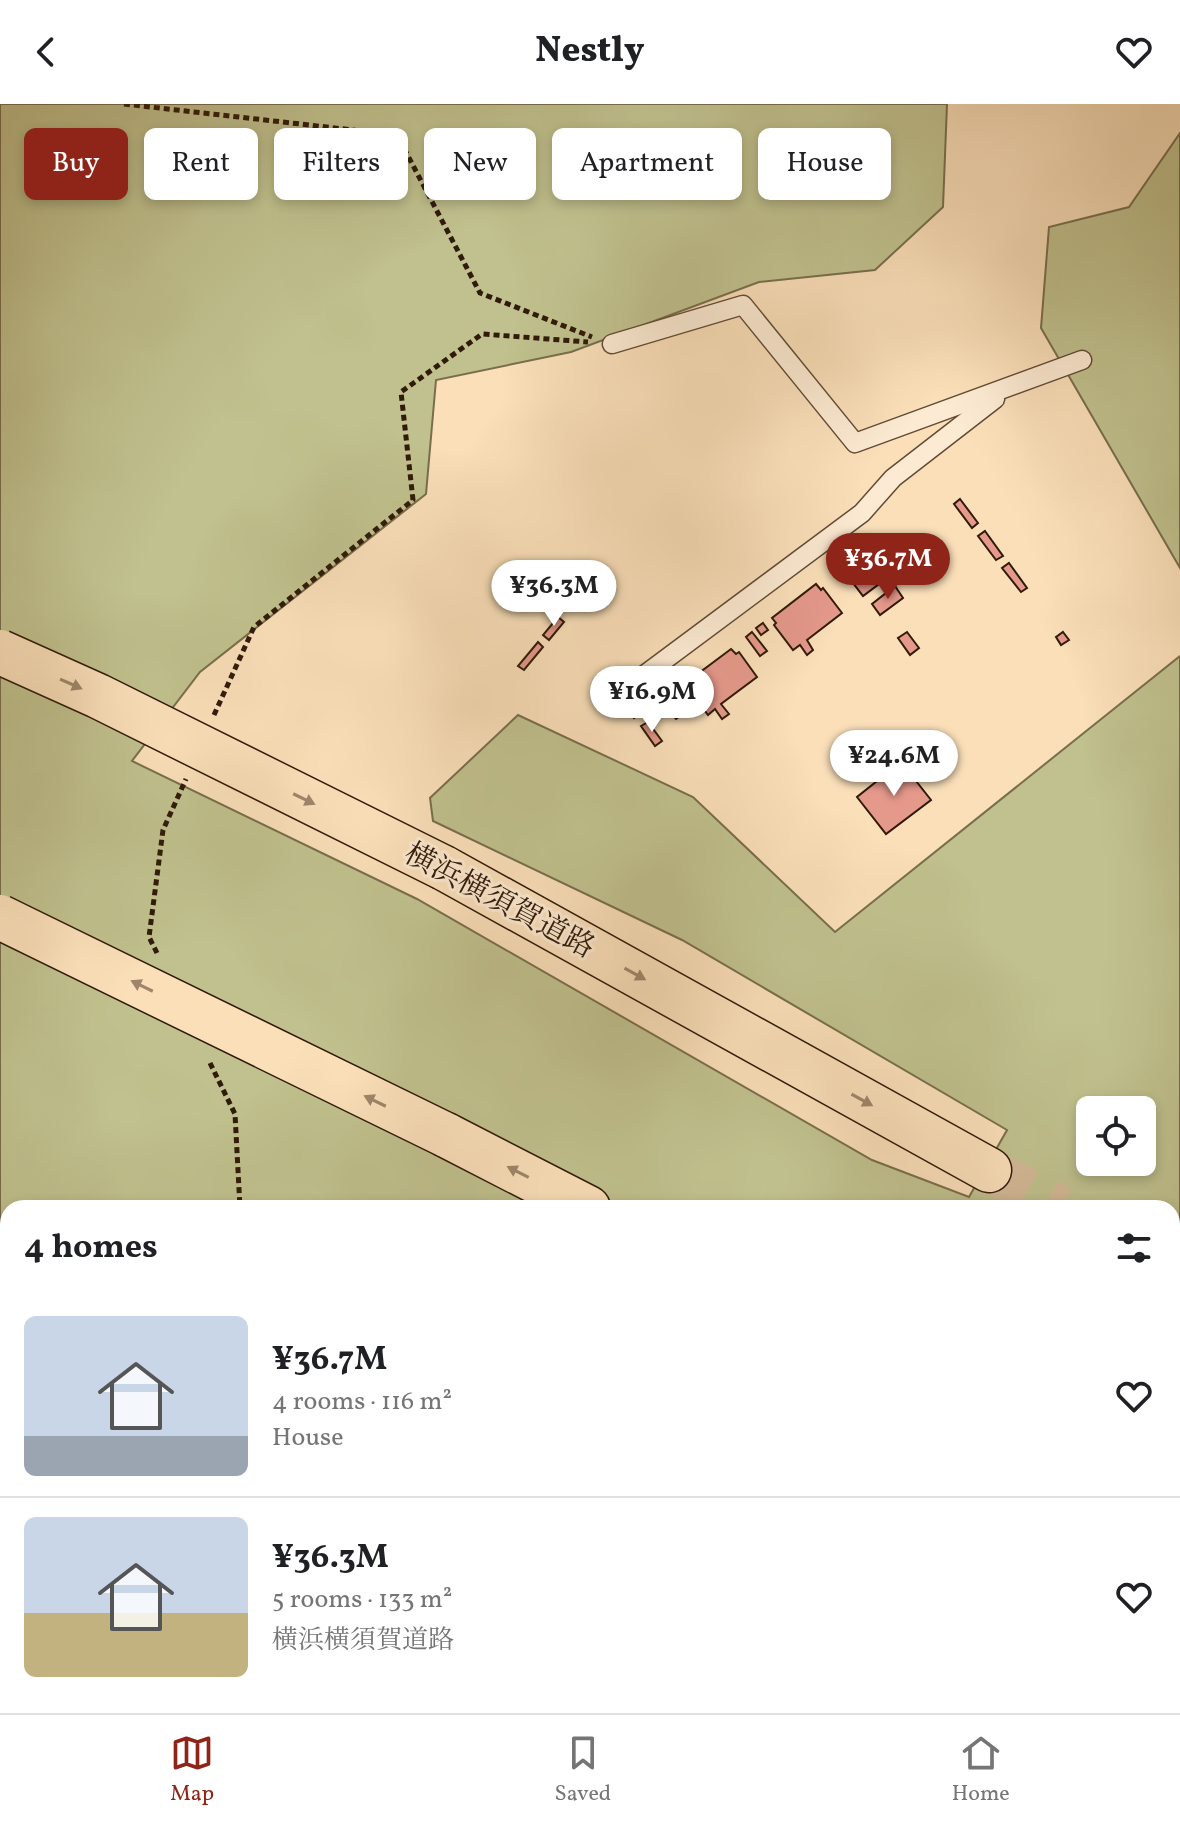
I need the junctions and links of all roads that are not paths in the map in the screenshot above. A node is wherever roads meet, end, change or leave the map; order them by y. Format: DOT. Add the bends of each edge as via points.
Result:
graph roads {
  1 [pos="612,344"];
  2 [pos="1082,360"];
  3 [pos="1010,387"];
  4 [pos="0,652"];
  5 [pos="639,679"];
  6 [pos="0,917"];
  7 [pos="989,1170"];
  8 [pos="572,1200"];
  1 -- 3 [label="lane" via="743,305 855,443"];
  2 -- 3 [label="lane"];
  3 -- 5 [label="lane" via="893,478 862,513"];
  4 -- 7 [label="highway, 横浜横須賀道路, one-way, bridge" via="444,868"];
  8 -- 6 [label="highway, one-way, bridge"];
}
